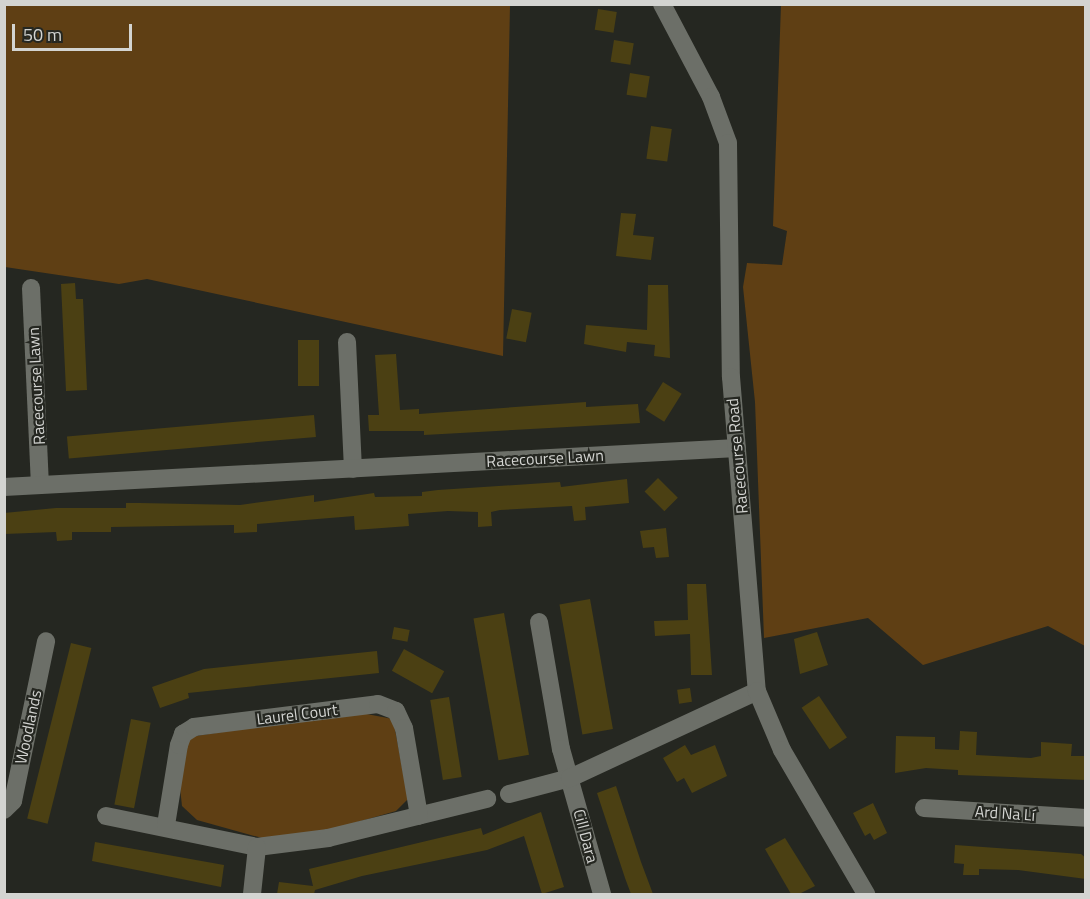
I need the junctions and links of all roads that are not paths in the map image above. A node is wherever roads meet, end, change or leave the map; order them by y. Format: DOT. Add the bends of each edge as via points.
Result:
graph roads {
  1 [pos="662,4"];
  2 [pos="31,288"];
  3 [pos="347,342"];
  4 [pos="736,448"];
  5 [pos="353,469"];
  6 [pos="40,485"];
  7 [pos="4,487"];
  8 [pos="539,622"];
  9 [pos="46,641"];
  10 [pos="757,691"];
  11 [pos="570,778"];
  12 [pos="509,794"];
  13 [pos="487,799"];
  14 [pos="924,808"];
  15 [pos="4,810"];
  16 [pos="106,816"];
  17 [pos="419,816"];
  18 [pos="1086,818"];
  19 [pos="166,825"];
  20 [pos="257,847"];
  21 [pos="252,894"];
  22 [pos="602,894"];
  23 [pos="866,894"];
  1 -- 4 [label="street, Racecourse Road" via="711,97 728,143 728,315"];
  2 -- 6 [label="street, Racecourse Lawn"];
  3 -- 5 [label="street"];
  4 -- 5 [label="street, Racecourse Lawn"];
  4 -- 10 [label="street, Racecourse Road"];
  5 -- 6 [label="street, Racecourse Lawn"];
  6 -- 7 [label="street, Racecourse Lawn"];
  8 -- 11 [label="street"];
  9 -- 15 [label="street, Woodlands" via="13,801"];
  10 -- 11 [label="street"];
  10 -- 23 [label="street, Racecourse Road" via="782,750"];
  11 -- 12 [label="street"];
  11 -- 22 [label="street, Cill Dara"];
  13 -- 17 [label="street"];
  14 -- 18 [label="street, Ard Na Lí"];
  16 -- 19 [label="street"];
  17 -- 19 [label="street, Laurel Court" via="404,728 396,711 378,704 194,727 183,734 179,745"];
  17 -- 20 [label="street" via="328,838"];
  19 -- 20 [label="street"];
  20 -- 21 [label="street"];
}
